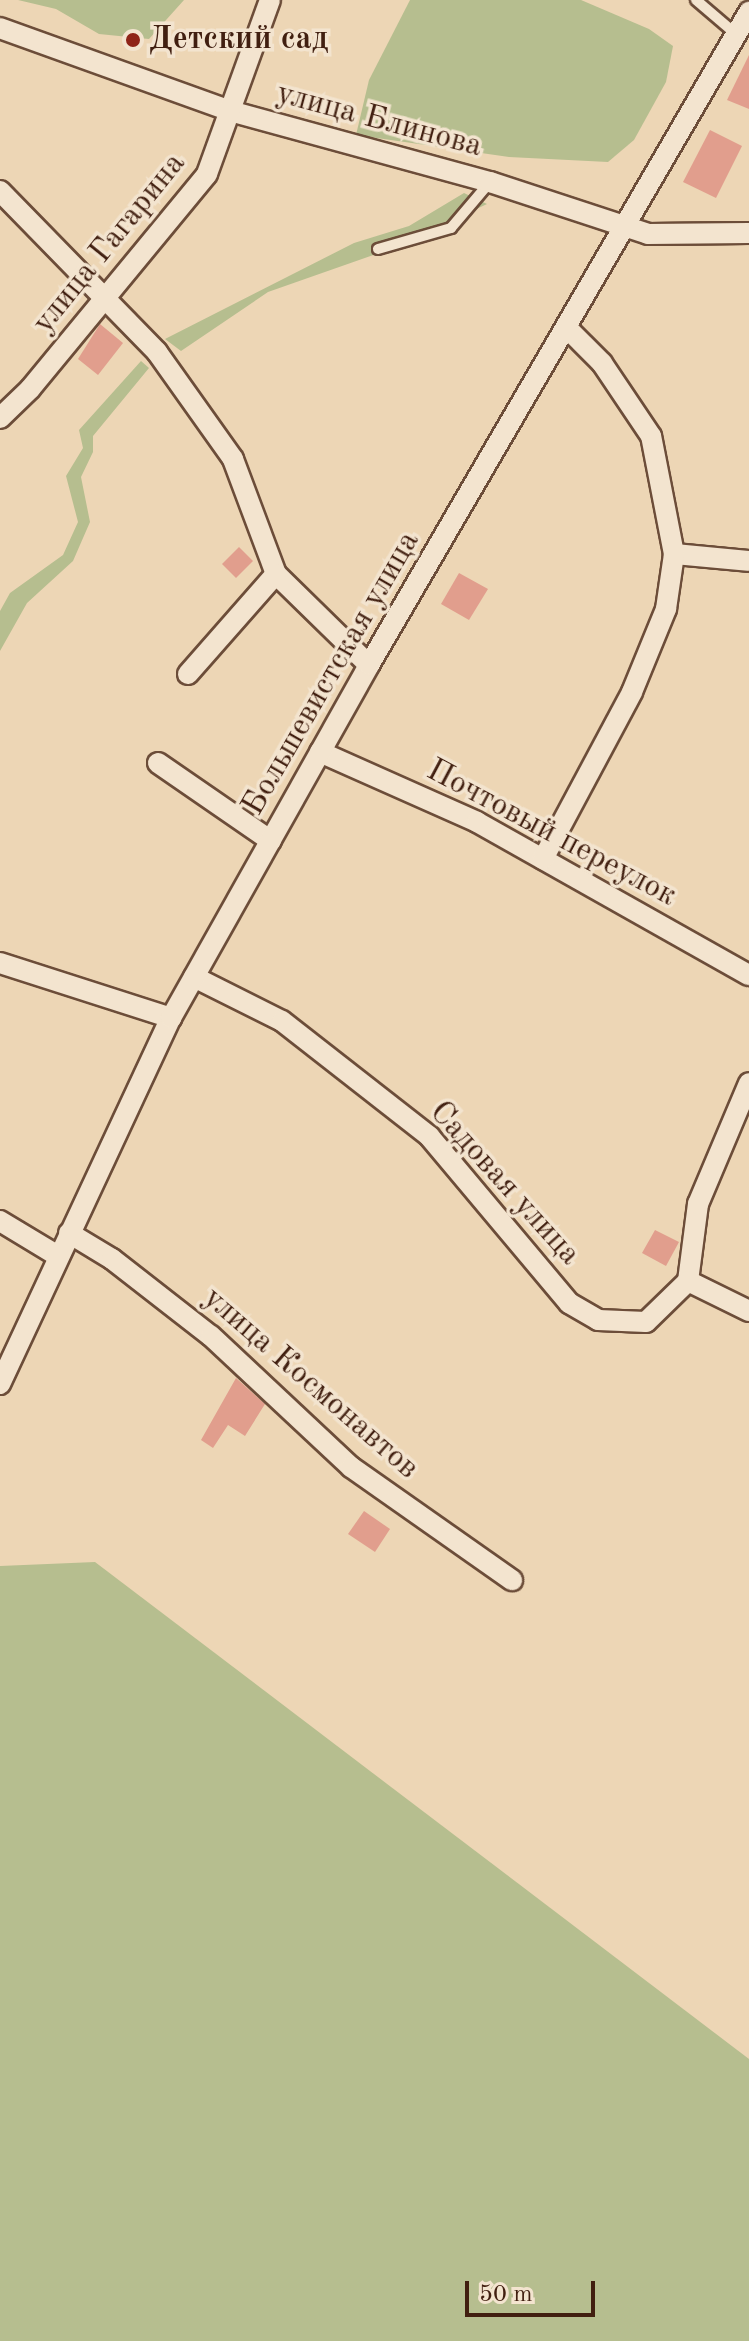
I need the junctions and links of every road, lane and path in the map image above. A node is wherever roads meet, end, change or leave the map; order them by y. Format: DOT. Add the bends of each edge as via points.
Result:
graph roads {
  1 [pos="270,0"];
  2 [pos="696,0"];
  3 [pos="749,12"];
  4 [pos="0,28"];
  5 [pos="737,35"];
  6 [pos="230,111"];
  7 [pos="490,182"];
  8 [pos="0,191"];
  9 [pos="625,226"];
  10 [pos="749,233"];
  11 [pos="378,249"];
  12 [pos="106,298"];
  13 [pos="568,329"];
  14 [pos="0,418"];
  15 [pos="674,554"];
  16 [pos="749,561"];
  17 [pos="276,574"];
  18 [pos="369,665"];
  19 [pos="188,674"];
  20 [pos="320,752"];
  21 [pos="158,763"];
  22 [pos="271,841"];
  23 [pos="543,859"];
  24 [pos="0,963"];
  25 [pos="749,975"];
  26 [pos="194,977"];
  27 [pos="171,1018"];
  28 [pos="749,1083"];
  29 [pos="0,1221"];
  30 [pos="69,1233"];
  31 [pos="58,1256"];
  32 [pos="688,1281"];
  33 [pos="749,1311"];
  34 [pos="0,1384"];
  35 [pos="512,1580"];
  1 -- 6 [label="street, улица Гагарина"];
  2 -- 5 [label="lane"];
  3 -- 5 [label="street, Большевистская улица"];
  4 -- 6 [label="street, улица Блинова"];
  5 -- 9 [label="street, Большевистская улица"];
  6 -- 7 [label="street, улица Блинова"];
  6 -- 12 [label="street, улица Гагарина" via="207,174"];
  7 -- 9 [label="street, улица Блинова"];
  7 -- 11 [label="lane" via="451,228"];
  8 -- 12 [label="street"];
  9 -- 10 [label="street, улица Блинова" via="668,236"];
  9 -- 13 [label="street, Большевистская улица"];
  12 -- 14 [label="street, улица Гагарина"];
  12 -- 17 [label="street" via="157,352 233,459"];
  13 -- 15 [label="street" via="602,363 651,436"];
  13 -- 18 [label="street, Большевистская улица"];
  15 -- 16 [label="street"];
  15 -- 23 [label="street" via="666,609 632,692"];
  17 -- 18 [label="street"];
  17 -- 19 [label="street"];
  18 -- 20 [label="street, Большевистская улица"];
  20 -- 22 [label="street, Большевистская улица"];
  20 -- 23 [label="street, Почтовый переулок" via="477,822"];
  21 -- 22 [label="street"];
  22 -- 26 [label="street, Большевистская улица"];
  23 -- 25 [label="street, Почтовый переулок"];
  24 -- 27 [label="street"];
  26 -- 27 [label="street, Большевистская улица"];
  26 -- 32 [label="street, Садовая улица" via="282,1021 429,1136 569,1303 598,1320 646,1322"];
  27 -- 30 [label="street, Большевистская улица"];
  28 -- 32 [label="street" via="698,1204"];
  29 -- 31 [label="street"];
  30 -- 31 [label="street, Большевистская улица"];
  30 -- 35 [label="street, улица Космонавтов" via="112,1259 211,1336 351,1467"];
  31 -- 34 [label="street, Большевистская улица"];
  32 -- 33 [label="street"];
}
